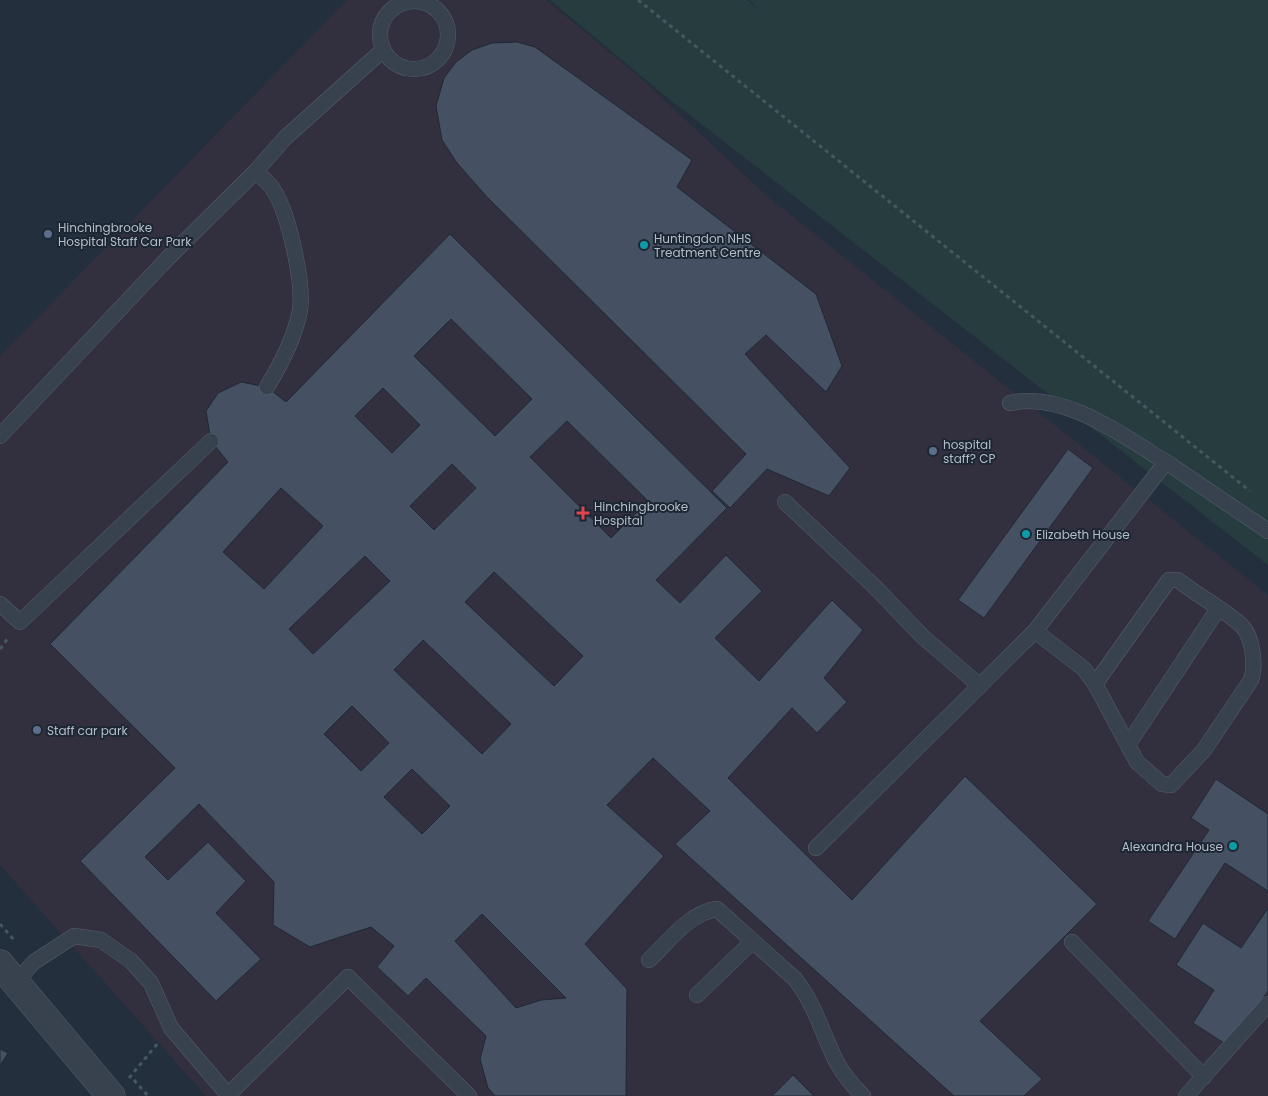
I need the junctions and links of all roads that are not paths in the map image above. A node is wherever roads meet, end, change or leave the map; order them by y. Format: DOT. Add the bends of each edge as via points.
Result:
graph roads {
  1 [pos="383,50"];
  2 [pos="254,172"];
  3 [pos="267,387"];
  4 [pos="1010,403"];
  5 [pos="0,436"];
  6 [pos="211,441"];
  7 [pos="1166,462"];
  8 [pos="785,502"];
  9 [pos="1268,531"];
  10 [pos="0,604"];
  11 [pos="1218,609"];
  12 [pos="1035,631"];
  13 [pos="1095,684"];
  14 [pos="980,686"];
  15 [pos="1129,743"];
  16 [pos="816,848"];
  17 [pos="753,941"];
  18 [pos="1072,942"];
  19 [pos="649,960"];
  20 [pos="8,974"];
  21 [pos="697,995"];
  22 [pos="1268,1004"];
  23 [pos="1204,1077"];
  24 [pos="118,1089"];
  25 [pos="468,1096"];
  26 [pos="863,1096"];
  27 [pos="1186,1096"];
  1 -- 1 [label="lane" via="380,35 384,18 401,3 424,2 438,10 448,25 449,36 444,53 435,63 424,68 412,70 401,67"];
  1 -- 2 [label="lane" via="285,138"];
  2 -- 3 [label="lane" via="277,194 298,261 300,309 284,360"];
  2 -- 5 [label="lane"];
  4 -- 7 [label="lane" via="1034,402 1064,408 1108,428"];
  6 -- 10 [label="lane" via="20,622"];
  7 -- 9 [label="lane"];
  7 -- 12 [label="lane"];
  8 -- 14 [label="lane" via="922,636"];
  11 -- 13 [label="lane" via="1178,580 1169,580"];
  11 -- 15 [label="lane"];
  11 -- 15 [label="lane" via="1243,627 1255,658 1251,680 1220,727 1204,750 1171,785 1162,784 1138,762"];
  12 -- 13 [label="lane" via="1084,669"];
  12 -- 14 [label="lane"];
  13 -- 15 [label="lane"];
  14 -- 16 [label="lane"];
  17 -- 19 [label="lane" via="717,909 706,911 692,918"];
  17 -- 21 [label="lane"];
  17 -- 26 [label="lane" via="803,990 835,1060"];
  18 -- 23 [label="lane"];
  20 -- 24 [label="street" via="53,1025"];
  20 -- 25 [label="lane" via="34,962 74,936 101,940 131,960 151,983 171,1028 228,1095 348,977"];
  22 -- 23 [label="lane"];
  23 -- 27 [label="lane"];
}
